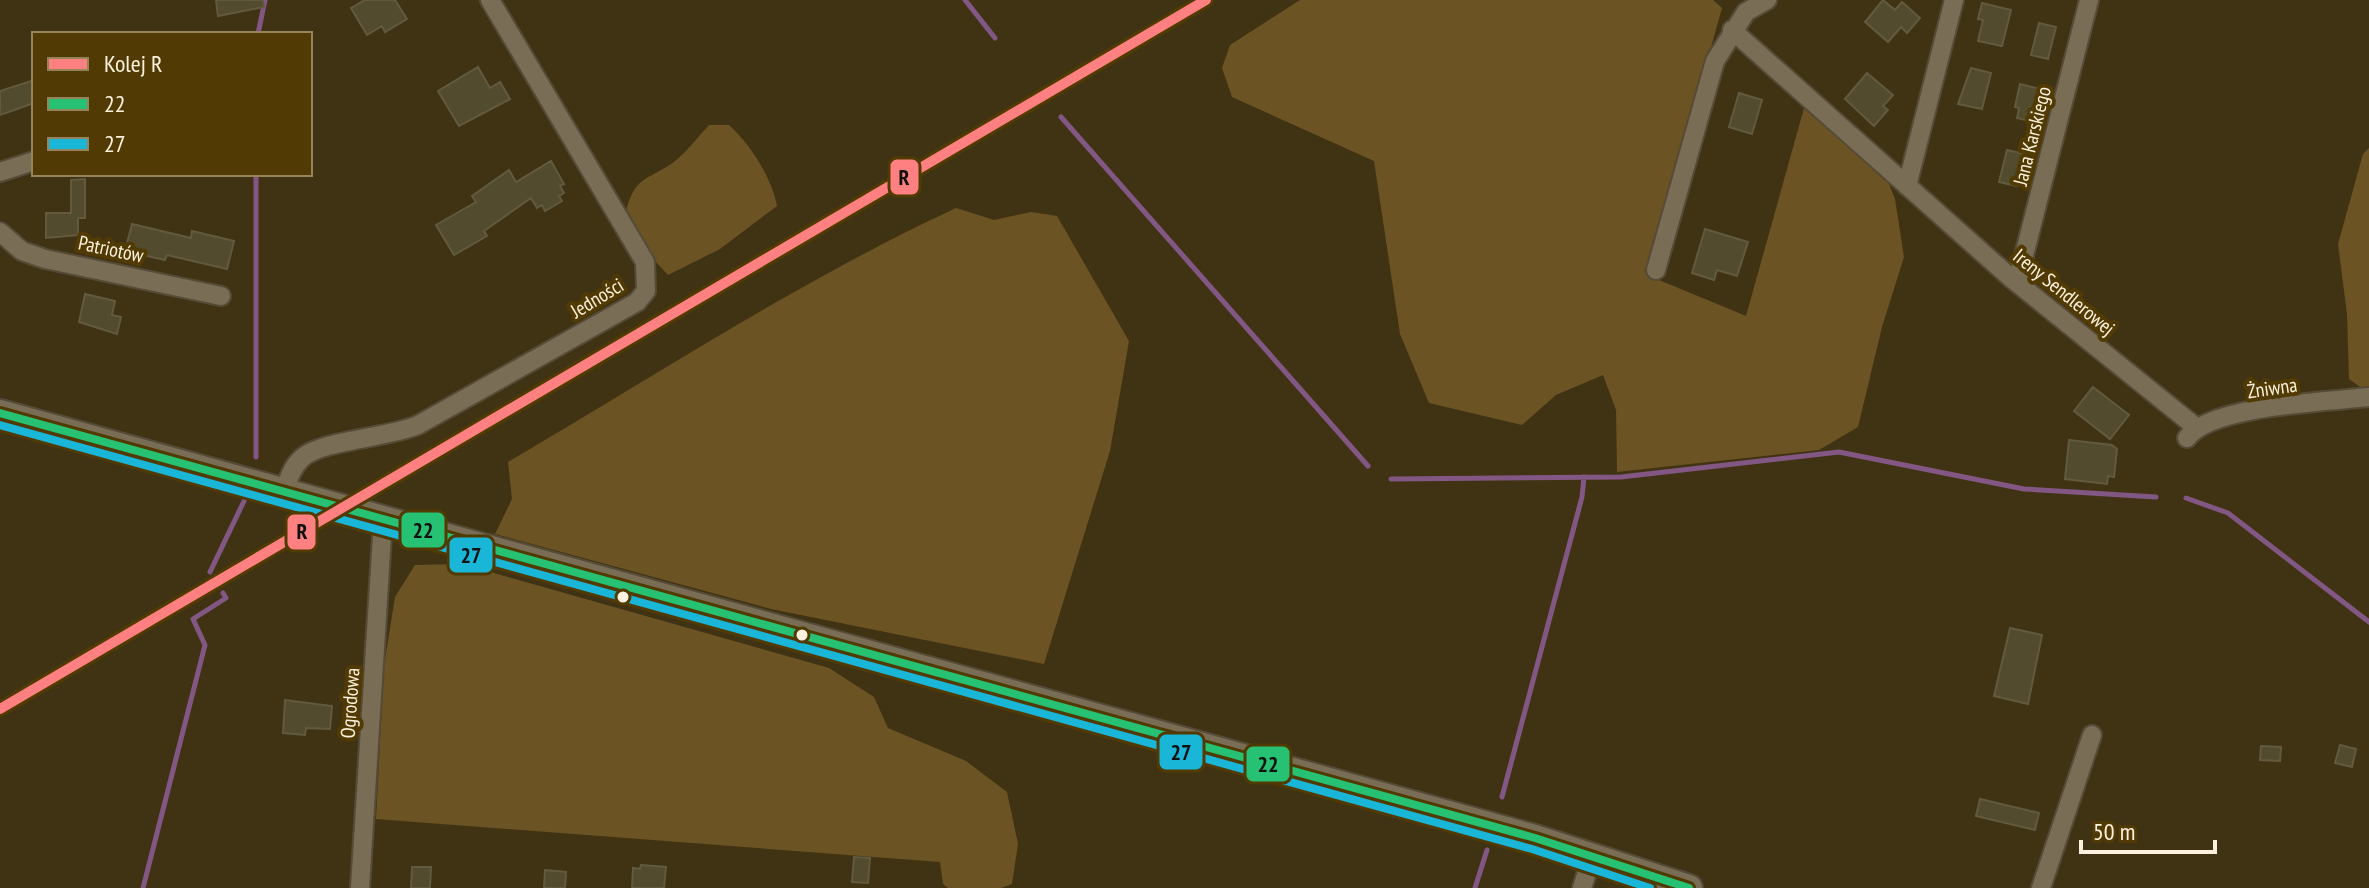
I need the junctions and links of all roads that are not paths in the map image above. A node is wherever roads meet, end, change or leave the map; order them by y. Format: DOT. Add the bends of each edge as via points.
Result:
graph roads {
  1 [pos="490,0"];
  2 [pos="1767,0"];
  3 [pos="1954,0"];
  4 [pos="2089,0"];
  5 [pos="1732,30"];
  6 [pos="32,162"];
  7 [pos="0,172"];
  8 [pos="1907,186"];
  9 [pos="0,232"];
  10 [pos="1656,270"];
  11 [pos="2017,283"];
  12 [pos="221,296"];
  13 [pos="2369,397"];
  14 [pos="0,413"];
  15 [pos="2192,433"];
  16 [pos="284,492"];
  17 [pos="383,520"];
  18 [pos="2092,735"];
  19 [pos="1592,856"];
  20 [pos="360,888"];
  21 [pos="1582,888"];
  22 [pos="1689,888"];
  23 [pos="2041,888"];
  1 -- 16 [label="street, Jedności" via="645,262 646,291 637,302 418,425 313,451 292,470"];
  2 -- 5 [label="street" via="1746,12"];
  3 -- 8 [label="street"];
  4 -- 11 [label="street, Jana Karskiego"];
  5 -- 8 [label="street, Ireny Sendlerowej"];
  5 -- 10 [label="street" via="1715,61"];
  6 -- 7 [label="street"];
  8 -- 11 [label="street, Ireny Sendlerowej"];
  9 -- 12 [label="street, Patriotów" via="22,251 45,259"];
  11 -- 15 [label="street, Ireny Sendlerowej"];
  13 -- 15 [label="street, Żniwna" via="2237,415"];
  14 -- 16 [label="main road"];
  16 -- 17 [label="main road"];
  17 -- 19 [label="main road"];
  17 -- 20 [label="street, Ogrodowa"];
  18 -- 23 [label="street"];
  19 -- 21 [label="street"];
  19 -- 22 [label="main road"];
}
